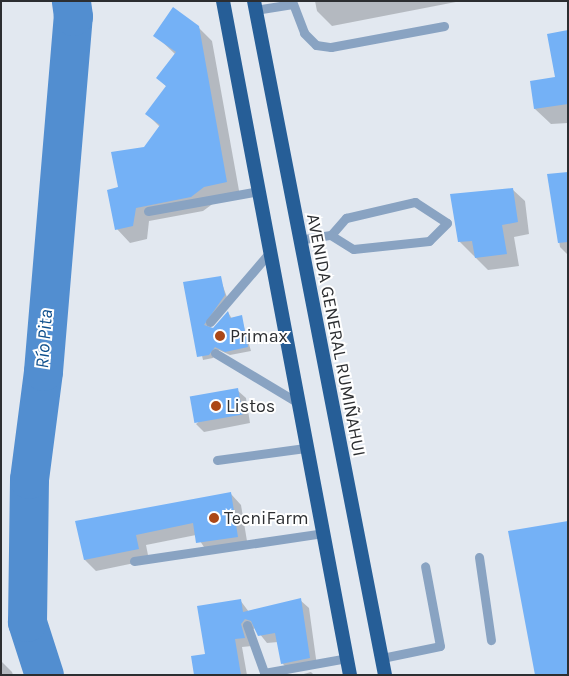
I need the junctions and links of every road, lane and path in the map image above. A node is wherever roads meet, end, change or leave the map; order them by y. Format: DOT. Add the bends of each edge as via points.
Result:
graph roads {
  1 [pos="223,1"];
  2 [pos="292,3"];
  3 [pos="254,5"];
  4 [pos="444,26"];
  5 [pos="259,191"];
  6 [pos="148,211"];
  7 [pos="331,235"];
  8 [pos="298,240"];
  9 [pos="270,252"];
  10 [pos="210,322"];
  11 [pos="215,353"];
  12 [pos="297,402"];
  13 [pos="305,448"];
  14 [pos="217,460"];
  15 [pos="323,533"];
  16 [pos="479,557"];
  17 [pos="134,561"];
  18 [pos="426,566"];
  19 [pos="247,625"];
  20 [pos="491,640"];
  21 [pos="347,658"];
  22 [pos="382,658"];
  23 [pos="265,674"];
  24 [pos="350,675"];
  25 [pos="386,675"];
  1 -- 5 [label="highway"];
  2 -- 3 [label="lane"];
  2 -- 4 [label="lane" via="304,33 316,45 330,47"];
  3 -- 8 [label="highway, AVENIDA GENERAL RUMIÑAHUI"];
  5 -- 6 [label="lane"];
  5 -- 9 [label="highway"];
  7 -- 7 [label="lane" via="353,249 428,241 447,223 415,202 346,218"];
  7 -- 8 [label="lane"];
  8 -- 22 [label="highway, AVENIDA GENERAL RUMIÑAHUI"];
  9 -- 10 [label="lane"];
  9 -- 12 [label="highway"];
  11 -- 12 [label="lane"];
  12 -- 13 [label="highway"];
  13 -- 14 [label="lane"];
  13 -- 15 [label="highway"];
  15 -- 17 [label="lane"];
  15 -- 21 [label="highway"];
  16 -- 20 [label="lane"];
  18 -- 22 [label="lane" via="440,646"];
  19 -- 23 [label="lane"];
  21 -- 23 [label="lane"];
  21 -- 24 [label="highway"];
  22 -- 25 [label="highway, AVENIDA GENERAL RUMIÑAHUI"];
}
